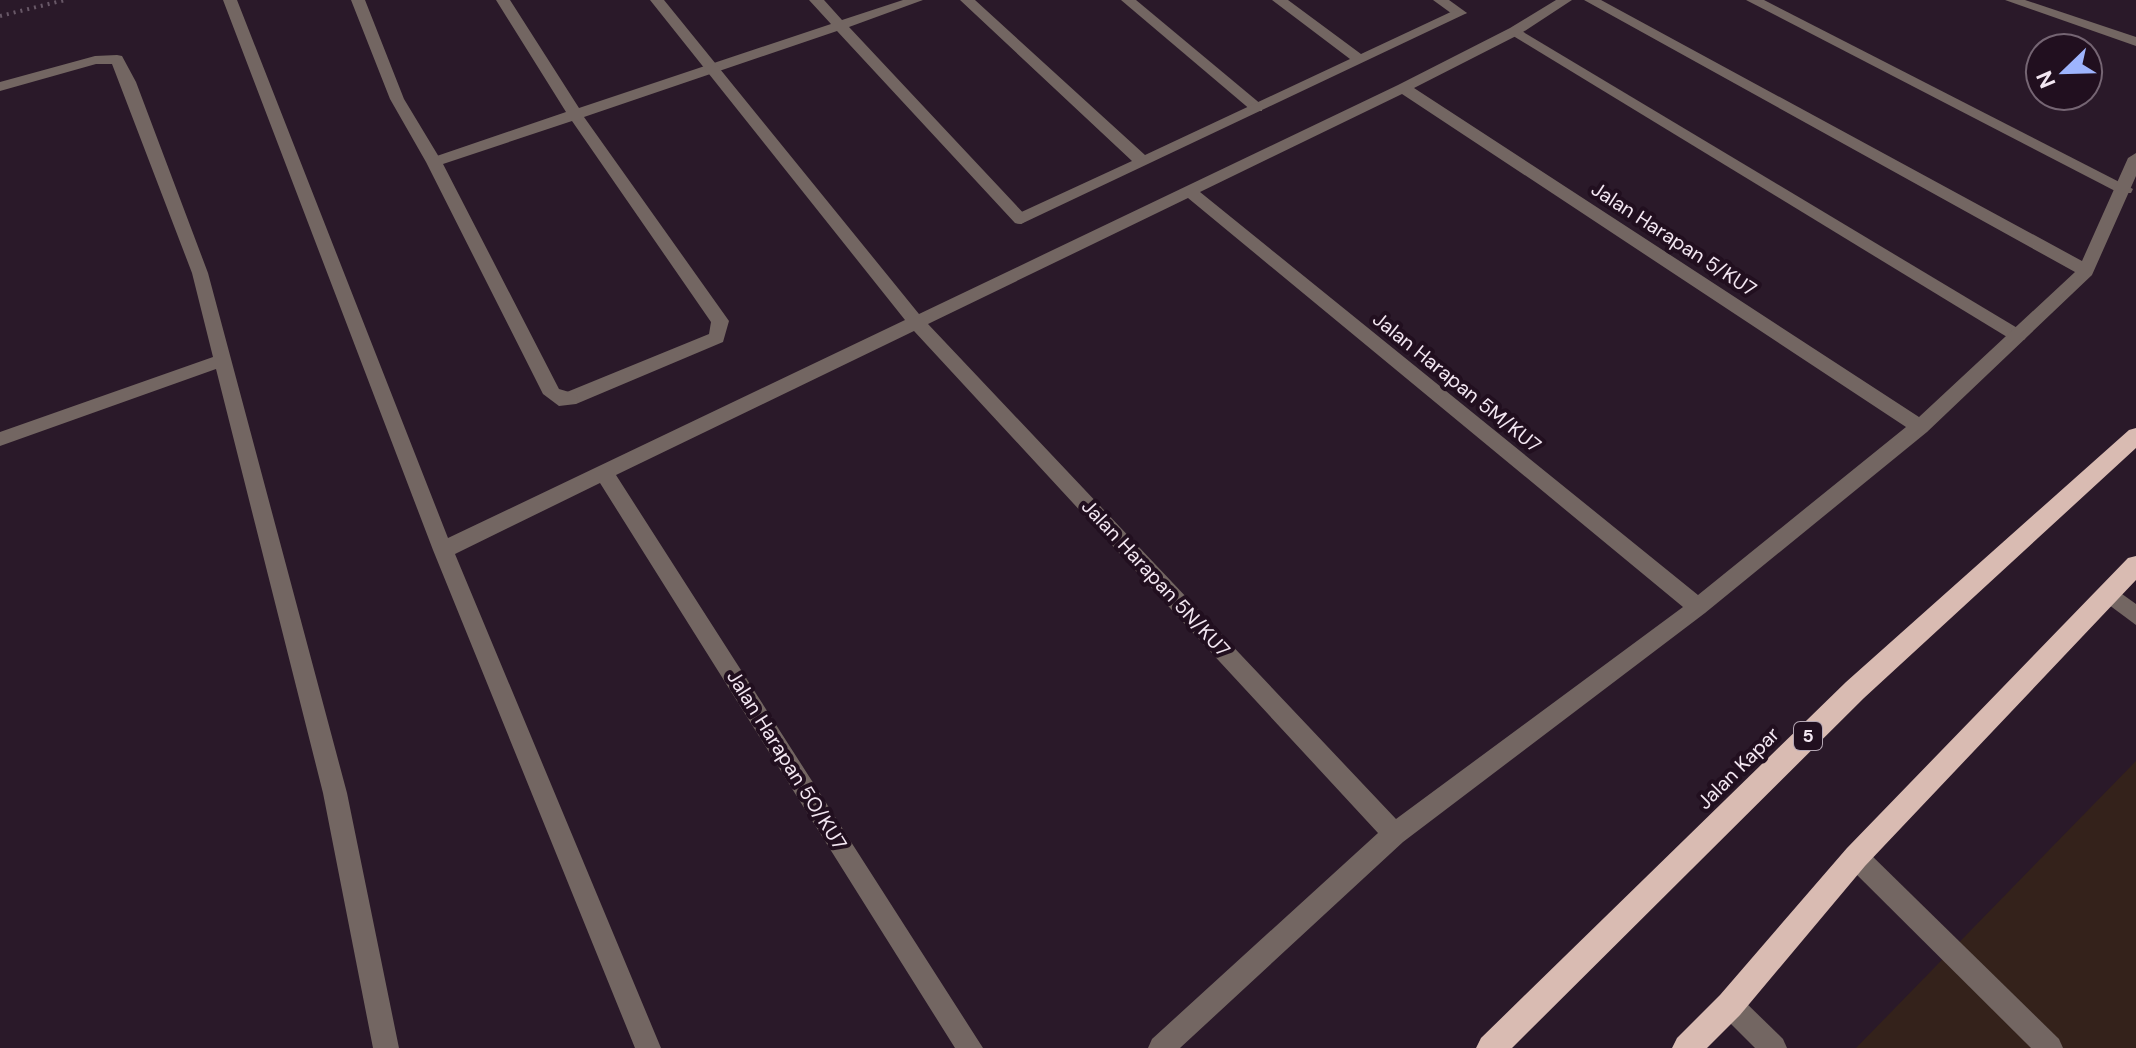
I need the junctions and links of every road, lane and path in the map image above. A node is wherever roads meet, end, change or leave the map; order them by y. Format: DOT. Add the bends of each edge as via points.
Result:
graph roads {
  1 [pos="65,0"];
  2 [pos="230,0"];
  3 [pos="358,0"];
  4 [pos="503,0"];
  5 [pos="657,0"];
  6 [pos="816,0"];
  7 [pos="916,0"];
  8 [pos="967,0"];
  9 [pos="1128,0"];
  10 [pos="1279,0"];
  11 [pos="1440,0"];
  12 [pos="1565,0"];
  13 [pos="1591,0"];
  14 [pos="1753,0"];
  15 [pos="2012,0"];
  16 [pos="0,16"];
  17 [pos="840,26"];
  18 [pos="1515,31"];
  19 [pos="2136,42"];
  20 [pos="1360,60"];
  21 [pos="713,69"];
  22 [pos="0,87"];
  23 [pos="1403,88"];
  24 [pos="1257,108"];
  25 [pos="575,114"];
  26 [pos="2136,158"];
  27 [pos="434,162"];
  28 [pos="1143,162"];
  29 [pos="2125,189"];
  30 [pos="1189,191"];
  31 [pos="2086,271"];
  32 [pos="916,322"];
  33 [pos="2018,336"];
  34 [pos="223,360"];
  35 [pos="1920,427"];
  36 [pos="2136,436"];
  37 [pos="0,439"];
  38 [pos="604,473"];
  39 [pos="443,550"];
  40 [pos="2136,565"];
  41 [pos="2108,593"];
  42 [pos="1698,607"];
  43 [pos="2136,616"];
  44 [pos="1395,834"];
  45 [pos="1856,857"];
  46 [pos="1730,1005"];
  47 [pos="386,1048"];
  48 [pos="648,1048"];
  49 [pos="970,1048"];
  50 [pos="1161,1048"];
  51 [pos="1491,1048"];
  52 [pos="1687,1048"];
  53 [pos="1774,1048"];
  54 [pos="2050,1048"];
  1 -- 16 [label="path"];
  2 -- 39 [label="street"];
  3 -- 27 [label="street" via="397,99"];
  4 -- 25 [label="street"];
  5 -- 21 [label="street, Jalan Harapan 5N/KU7"];
  6 -- 17 [label="street"];
  7 -- 17 [label="street"];
  8 -- 28 [label="street"];
  9 -- 24 [label="street"];
  10 -- 20 [label="street"];
  11 -- 20 [label="street" via="1460,13"];
  12 -- 18 [label="street"];
  13 -- 31 [label="street"];
  14 -- 29 [label="street"];
  15 -- 19 [label="street"];
  17 -- 21 [label="street"];
  17 -- 28 [label="street" via="1021,219"];
  18 -- 23 [label="street"];
  18 -- 33 [label="street"];
  20 -- 24 [label="street"];
  21 -- 25 [label="street"];
  21 -- 32 [label="street, Jalan Harapan 5N/KU7"];
  22 -- 34 [label="street" via="95,60 117,59 200,273"];
  23 -- 30 [label="street"];
  23 -- 35 [label="street, Jalan Harapan 5/KU7"];
  24 -- 28 [label="street"];
  25 -- 27 [label="street"];
  25 -- 27 [label="street" via="720,321 721,330 717,338 569,399 552,394"];
  26 -- 29 [label="street"];
  29 -- 31 [label="street"];
  30 -- 32 [label="street"];
  30 -- 42 [label="street, Jalan Harapan 5M/KU7"];
  31 -- 33 [label="street"];
  32 -- 38 [label="street"];
  32 -- 44 [label="street, Jalan Harapan 5N/KU7"];
  33 -- 35 [label="street"];
  34 -- 37 [label="street"];
  34 -- 47 [label="street" via="335,793"];
  35 -- 42 [label="street"];
  36 -- 51 [label="highway, Jalan Kapar / 5" via="1855,690"];
  38 -- 39 [label="street"];
  38 -- 49 [label="street, Jalan Harapan 5O/KU7"];
  39 -- 48 [label="street"];
  40 -- 41 [label="highway"];
  41 -- 43 [label="street"];
  41 -- 45 [label="highway"];
  42 -- 44 [label="street"];
  44 -- 50 [label="street"];
  45 -- 46 [label="highway"];
  45 -- 54 [label="street"];
  46 -- 52 [label="highway"];
  46 -- 53 [label="street"];
}
